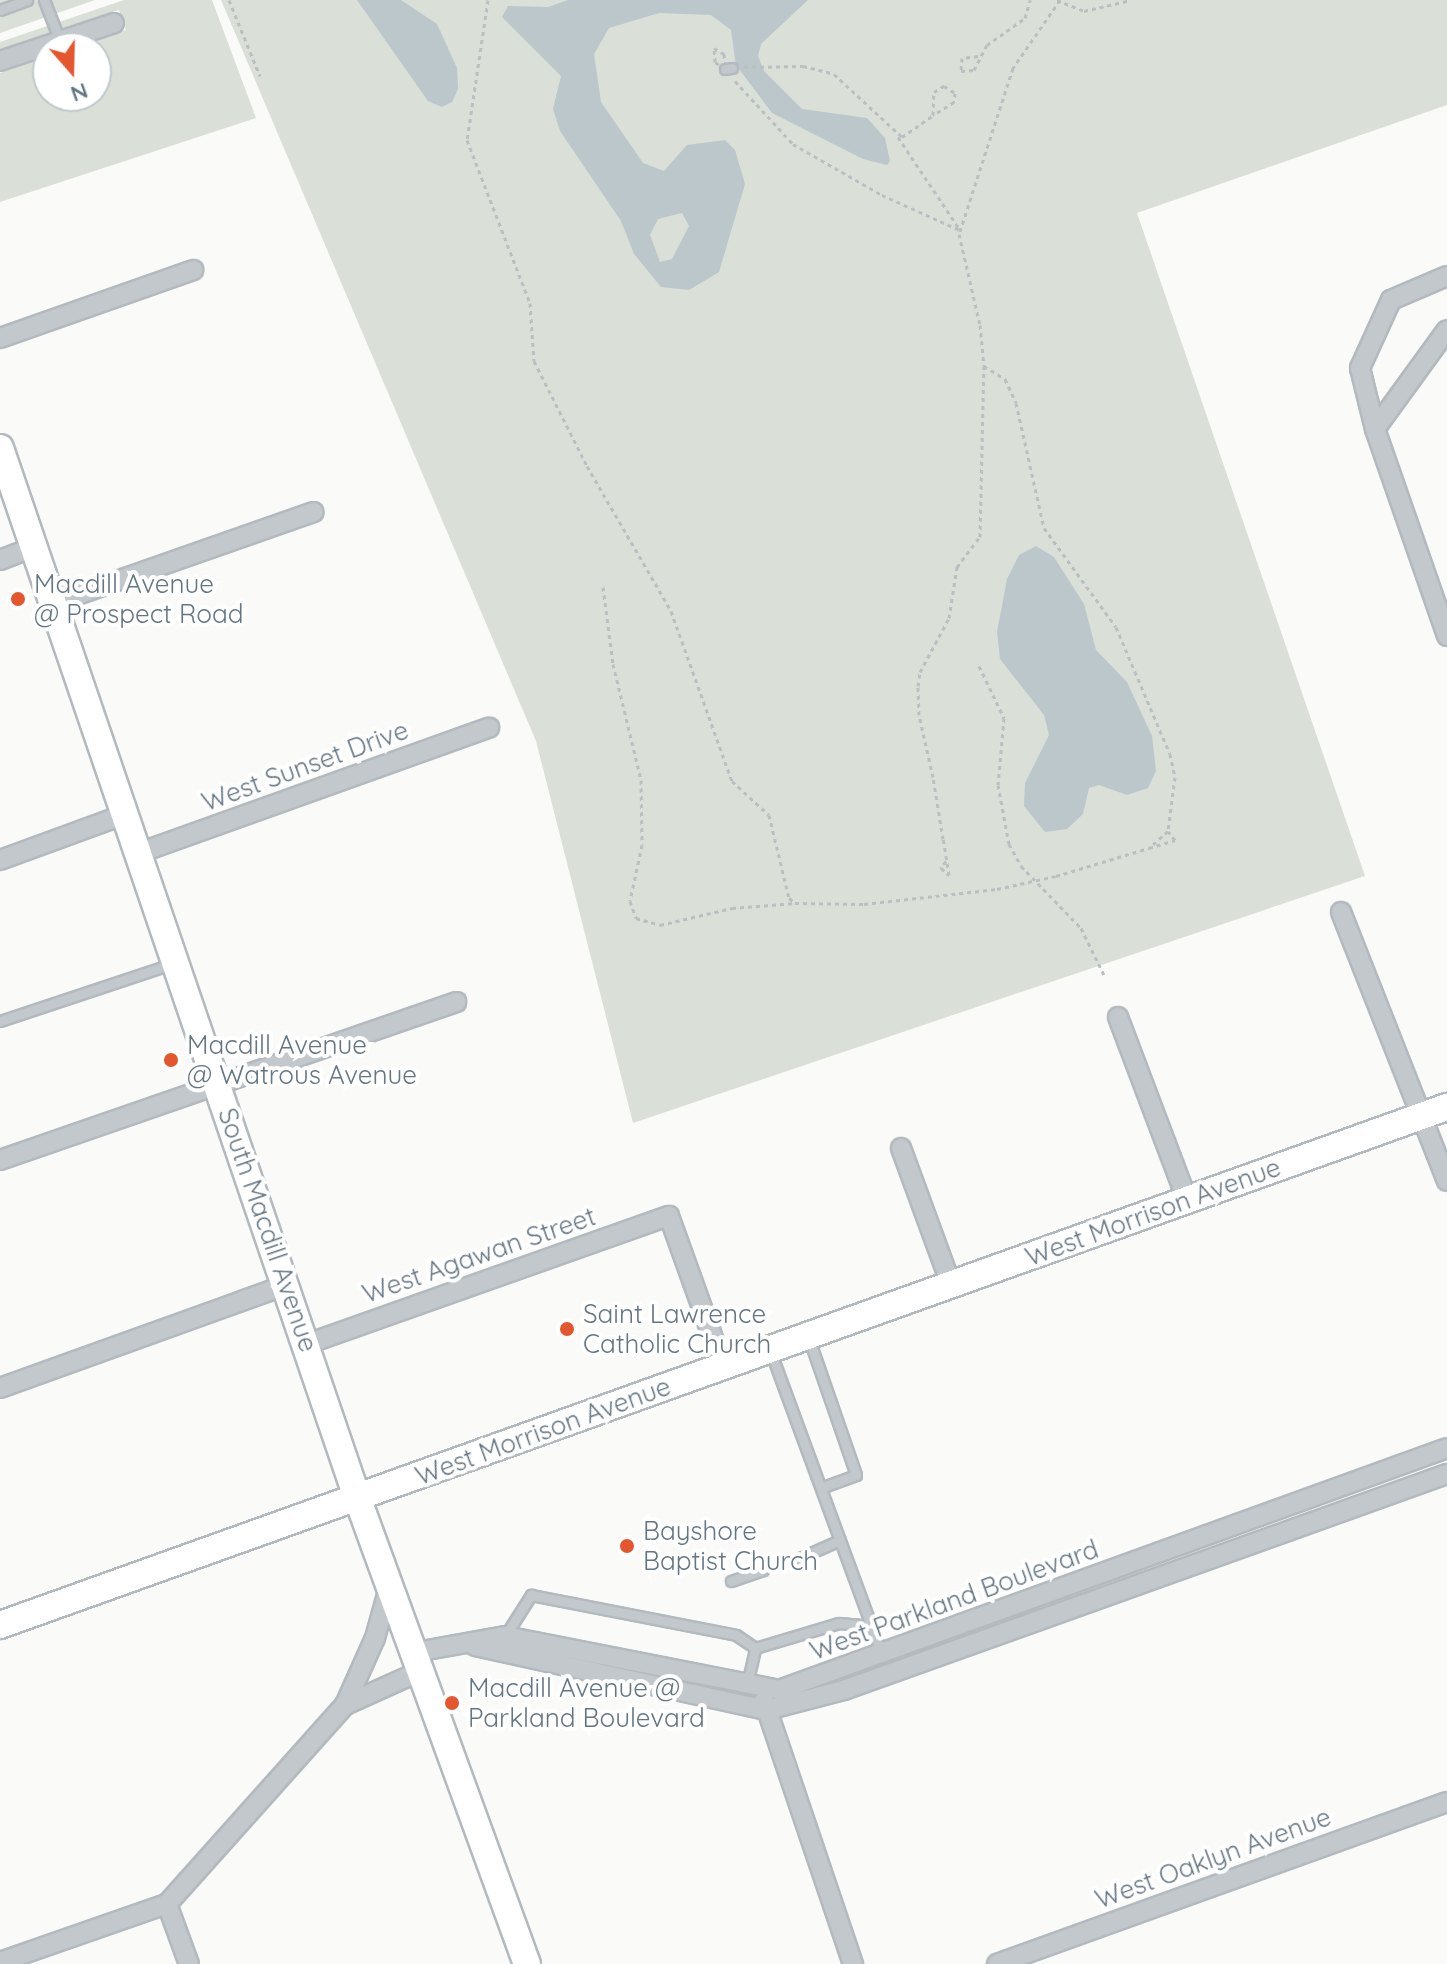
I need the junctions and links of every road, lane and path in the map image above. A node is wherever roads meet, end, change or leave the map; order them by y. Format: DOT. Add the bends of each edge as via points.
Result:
graph roads {
  1 [pos="27,0"];
  2 [pos="44,0"];
  3 [pos="229,0"];
  4 [pos="488,0"];
  5 [pos="1030,0"];
  6 [pos="1059,0"];
  7 [pos="1131,0"];
  8 [pos="0,10"];
  9 [pos="114,23"];
  10 [pos="56,32"];
  11 [pos="87,32"];
  12 [pos="32,50"];
  13 [pos="978,56"];
  14 [pos="0,61"];
  15 [pos="260,76"];
  16 [pos="933,115"];
  17 [pos="894,132"];
  18 [pos="960,230"];
  19 [pos="193,270"];
  20 [pos="1447,276"];
  21 [pos="1447,330"];
  22 [pos="0,338"];
  23 [pos="984,366"];
  24 [pos="1375,429"];
  25 [pos="0,448"];
  26 [pos="314,512"];
  27 [pos="34,547"];
  28 [pos="0,560"];
  29 [pos="603,587"];
  30 [pos="54,603"];
  31 [pos="1447,636"];
  32 [pos="979,666"];
  33 [pos="489,728"];
  34 [pos="126,814"];
  35 [pos="1168,831"];
  36 [pos="1149,848"];
  37 [pos="139,853"];
  38 [pos="0,860"];
  39 [pos="946,861"];
  40 [pos="1034,881"];
  41 [pos="795,903"];
  42 [pos="1341,912"];
  43 [pos="176,962"];
  44 [pos="1104,975"];
  45 [pos="456,1002"];
  46 [pos="1118,1017"];
  47 [pos="0,1021"];
  48 [pos="218,1083"];
  49 [pos="1447,1107"];
  50 [pos="1421,1116"];
  51 [pos="901,1148"];
  52 [pos="0,1160"];
  53 [pos="1447,1181"];
  54 [pos="1187,1200"];
  55 [pos="286,1285"];
  56 [pos="951,1285"];
  57 [pos="808,1336"];
  58 [pos="307,1344"];
  59 [pos="770,1350"];
  60 [pos="723,1366"];
  61 [pos="0,1388"];
  62 [pos="1447,1448"];
  63 [pos="1447,1474"];
  64 [pos="823,1487"];
  65 [pos="357,1497"];
  66 [pos="840,1540"];
  67 [pos="795,1560"];
  68 [pos="763,1570"];
  69 [pos="731,1581"];
  70 [pos="390,1584"];
  71 [pos="0,1625"];
  72 [pos="871,1626"];
  73 [pos="505,1636"];
  74 [pos="464,1644"];
  75 [pos="755,1648"];
  76 [pos="883,1655"];
  77 [pos="419,1661"];
  78 [pos="754,1687"];
  79 [pos="345,1705"];
  80 [pos="767,1710"];
  81 [pos="1447,1802"];
  82 [pos="167,1904"];
  83 [pos="0,1962"];
  84 [pos="189,1964"];
  85 [pos="527,1964"];
  86 [pos="853,1964"];
  87 [pos="997,1964"];
  1 -- 8 [label="lane"];
  2 -- 10 [label="lane"];
  3 -- 15 [label="path"];
  4 -- 41 [label="path" via="467,140 530,303 534,361 671,611 732,781 773,823 784,887"];
  5 -- 13 [label="path" via="1025,18 1000,33"];
  6 -- 7 [label="path" via="1084,11"];
  6 -- 18 [label="path" via="1013,68"];
  9 -- 11 [label="street"];
  12 -- 14 [label="street"];
  13 -- 13 [label="path" via="974,70 961,71 962,58"];
  16 -- 16 [label="path" via="954,102 950,87 934,92"];
  16 -- 17 [label="path" via="908,137"];
  17 -- 18 [label="path"];
  17 -- 18 [label="path" via="834,74 803,66 728,68 767,121 793,144 882,195"];
  18 -- 23 [label="path"];
  19 -- 22 [label="street"];
  20 -- 24 [label="street" via="1391,300 1370,338 1360,368"];
  21 -- 24 [label="street"];
  23 -- 35 [label="path" via="1005,379 1016,403 1049,541 1116,627 1150,702 1175,777"];
  23 -- 39 [label="path" via="980,537 957,567 949,618 918,686"];
  24 -- 31 [label="street"];
  25 -- 27 [label="street, South Macdill Avenue"];
  26 -- 30 [label="street"];
  27 -- 28 [label="street"];
  27 -- 30 [label="street, South Macdill Avenue"];
  29 -- 41 [label="path" via="613,664 641,780 642,845 630,901 636,918 660,925 732,908"];
  30 -- 34 [label="street, South Macdill Avenue"];
  32 -- 40 [label="path" via="1004,718 998,785 1003,821 1009,844"];
  33 -- 37 [label="street, West Sunset Drive"];
  34 -- 37 [label="street, South Macdill Avenue"];
  34 -- 38 [label="street"];
  35 -- 36 [label="path"];
  35 -- 36 [label="path" via="1175,840"];
  36 -- 40 [label="path"];
  37 -- 43 [label="street, South Macdill Avenue"];
  40 -- 41 [label="path" via="864,904"];
  40 -- 44 [label="path" via="1081,928"];
  42 -- 50 [label="street"];
  43 -- 47 [label="lane"];
  43 -- 48 [label="street, South Macdill Avenue"];
  45 -- 48 [label="street"];
  46 -- 54 [label="street"];
  48 -- 52 [label="street"];
  48 -- 55 [label="street, South Macdill Avenue"];
  49 -- 50 [label="street, West Morrison Avenue"];
  50 -- 53 [label="street"];
  50 -- 54 [label="street, West Morrison Avenue"];
  51 -- 56 [label="street"];
  54 -- 56 [label="street, West Morrison Avenue"];
  55 -- 58 [label="street, South Macdill Avenue"];
  55 -- 61 [label="street"];
  56 -- 57 [label="street, West Morrison Avenue"];
  57 -- 59 [label="street, West Morrison Avenue"];
  57 -- 64 [label="lane" via="856,1475"];
  58 -- 60 [label="street, West Agawan Street" via="669,1216"];
  58 -- 65 [label="street, South Macdill Avenue"];
  59 -- 60 [label="street, West Morrison Avenue"];
  59 -- 64 [label="lane"];
  60 -- 65 [label="street, West Morrison Avenue"];
  62 -- 76 [label="street, West Parkland Boulevard"];
  63 -- 80 [label="street, West Parkland Boulevard" via="821,1698"];
  64 -- 66 [label="lane"];
  65 -- 70 [label="street, South Macdill Avenue"];
  65 -- 71 [label="street, West Morrison Avenue"];
  66 -- 67 [label="lane"];
  66 -- 72 [label="lane"];
  68 -- 69 [label="lane"];
  70 -- 77 [label="street, South Macdill Avenue"];
  70 -- 79 [label="street, West Parkland Boulevard" via="375,1638"];
  72 -- 75 [label="lane" via="839,1623"];
  72 -- 76 [label="lane"];
  73 -- 74 [label="street, West Parkland Boulevard"];
  73 -- 75 [label="lane" via="531,1595 736,1635"];
  73 -- 78 [label="street, West Parkland Boulevard"];
  74 -- 77 [label="street, West Parkland Boulevard"];
  74 -- 80 [label="street, West Parkland Boulevard"];
  75 -- 78 [label="lane"];
  76 -- 78 [label="street, West Parkland Boulevard" via="779,1690"];
  77 -- 79 [label="street, West Parkland Boulevard"];
  77 -- 85 [label="street, South Macdill Avenue"];
  78 -- 80 [label="street"];
  79 -- 82 [label="street, West Parkland Boulevard"];
  80 -- 86 [label="street"];
  81 -- 87 [label="street, West Oaklyn Avenue"];
  82 -- 83 [label="street, West Parkland Boulevard"];
  82 -- 84 [label="street"];
}
